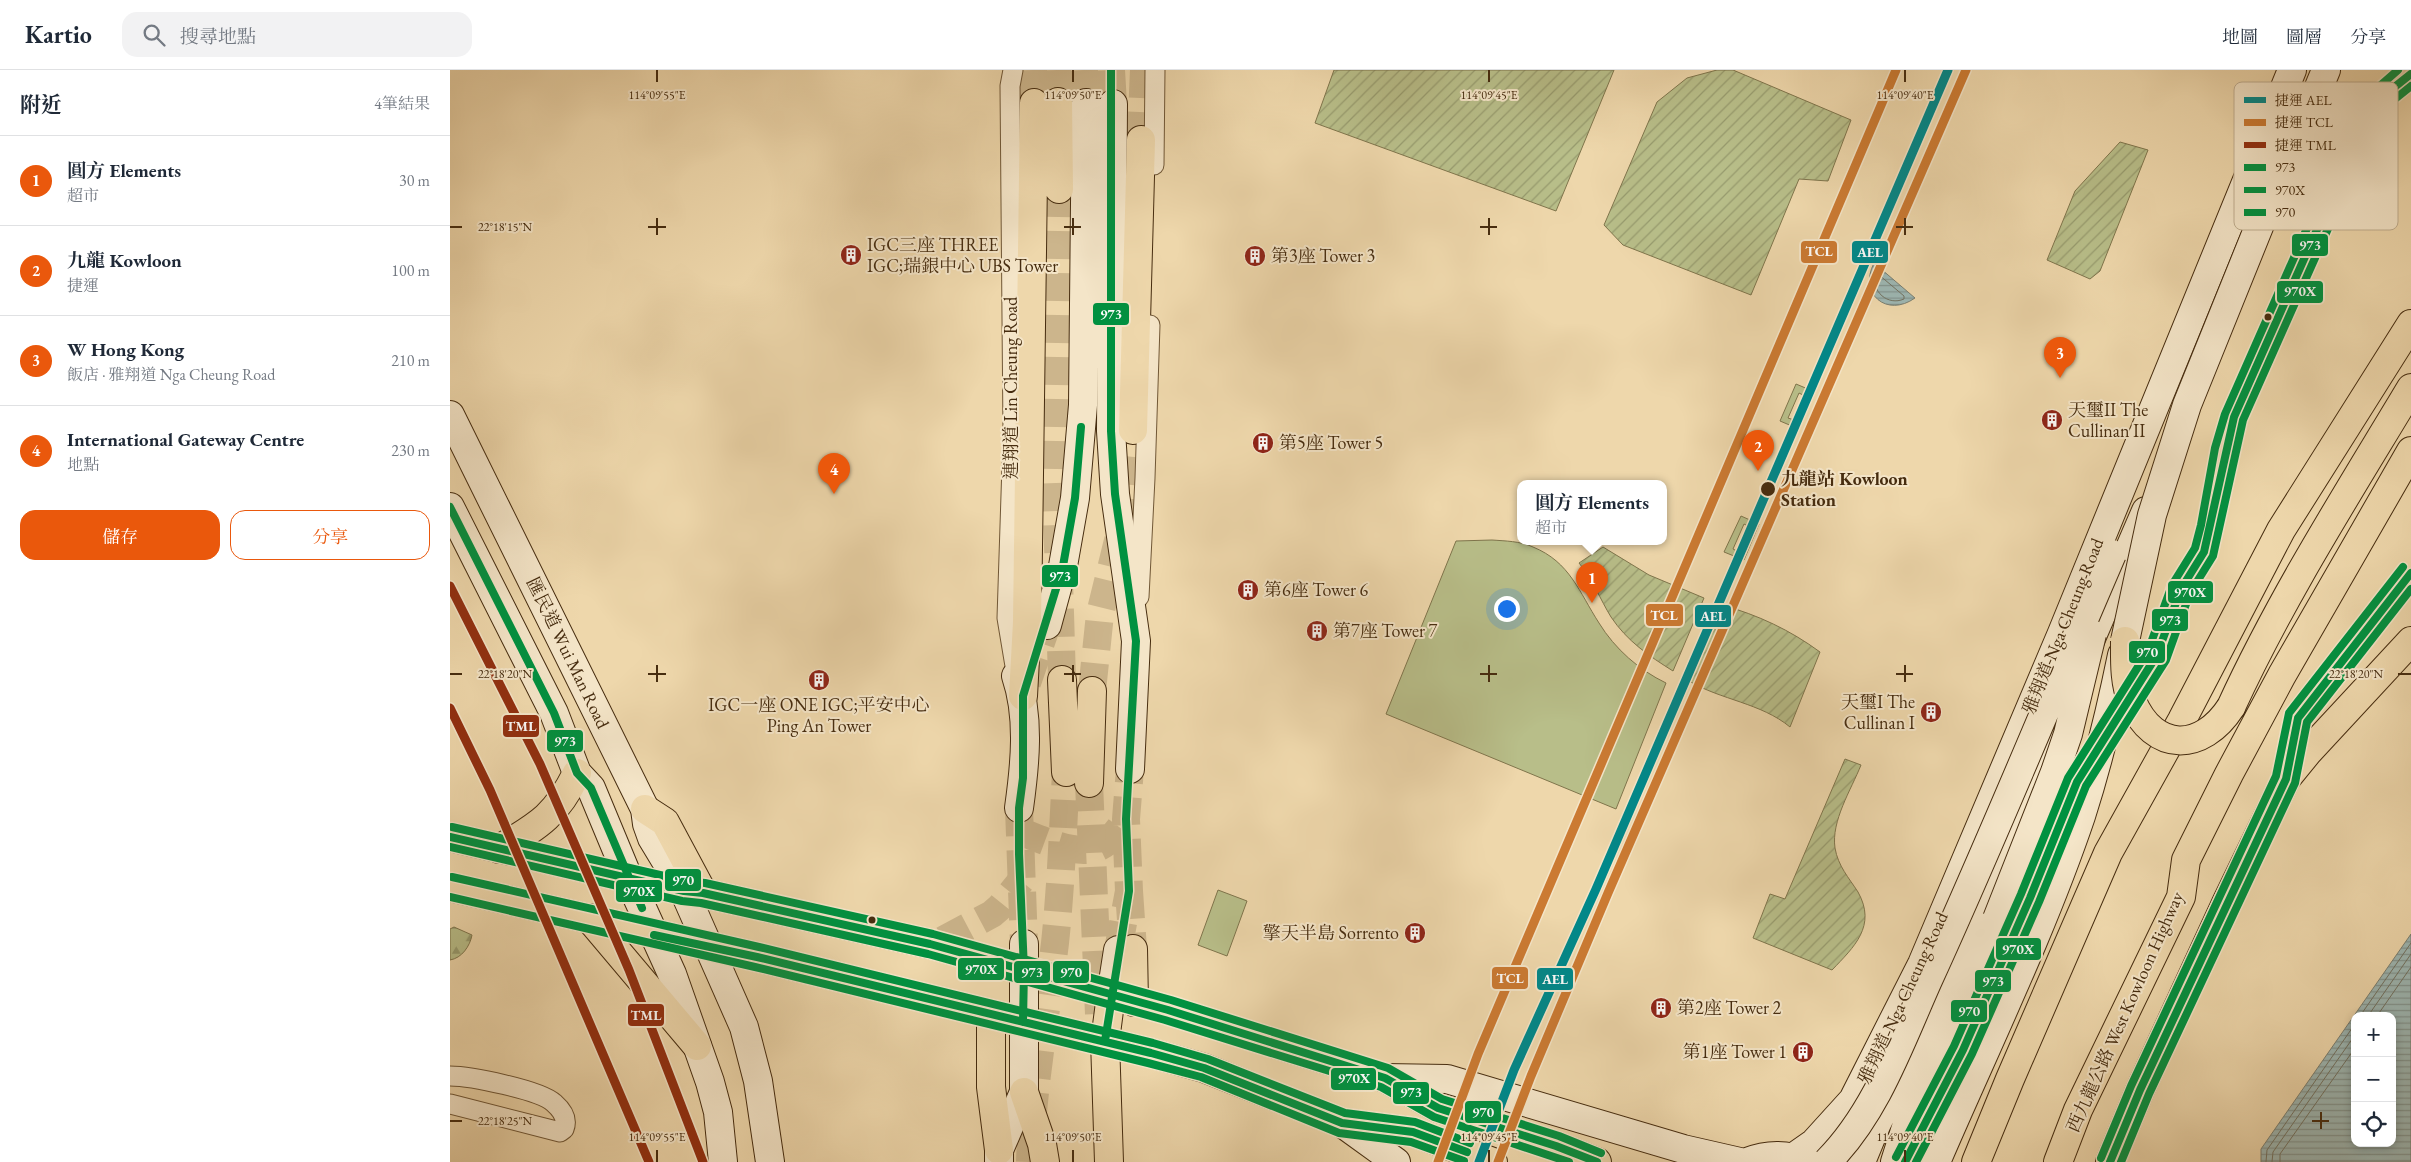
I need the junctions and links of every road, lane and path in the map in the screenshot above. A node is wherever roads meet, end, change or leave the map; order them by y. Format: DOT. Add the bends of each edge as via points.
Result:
graph roads {
  1 [pos="1013,70"];
  2 [pos="1155,70"];
  3 [pos="2294,70"];
  4 [pos="2322,70"];
  5 [pos="2326,70"];
  6 [pos="2289,82"];
  7 [pos="2289,82"];
  8 [pos="2317,82"];
  9 [pos="2321,82"];
  10 [pos="1086,103"];
  11 [pos="1113,104"];
  12 [pos="1141,140"];
  13 [pos="1059,189"];
  14 [pos="2234,214"];
  15 [pos="2234,218"];
  16 [pos="2257,230"];
  17 [pos="2258,230"];
  18 [pos="2411,324"];
  19 [pos="2411,388"];
  20 [pos="450,415"];
  21 [pos="1133,430"];
  22 [pos="2411,451"];
  23 [pos="450,507"];
  24 [pos="2118,558"];
  25 [pos="2087,568"];
  26 [pos="1047,626"];
  27 [pos="2096,628"];
  28 [pos="2062,632"];
  29 [pos="1136,641"];
  30 [pos="2124,641"];
  31 [pos="2411,641"];
  32 [pos="1062,680"];
  33 [pos="1020,686"];
  34 [pos="1092,691"];
  35 [pos="1130,769"];
  36 [pos="577,773"];
  37 [pos="1019,808"];
  38 [pos="450,836"];
  39 [pos="499,848"];
  40 [pos="628,876"];
  41 [pos="450,887"];
  42 [pos="694,892"];
  43 [pos="589,918"];
  44 [pos="654,935"];
  45 [pos="710,947"];
  46 [pos="1126,950"];
  47 [pos="1024,957"];
  48 [pos="1123,998"];
  49 [pos="991,1014"];
  50 [pos="1023,1022"];
  51 [pos="1105,1041"];
  52 [pos="696,1046"];
  53 [pos="450,1076"];
  54 [pos="1385,1078"];
  55 [pos="1024,1092"];
  56 [pos="450,1104"];
  57 [pos="1342,1123"];
  58 [pos="999,1156"];
  59 [pos="1800,1159"];
  60 [pos="1591,1160"];
  61 [pos="723,1162"];
  62 [pos="770,1162"];
  63 [pos="1045,1162"];
  64 [pos="1109,1162"];
  65 [pos="1396,1162"];
  66 [pos="1493,1162"];
  67 [pos="1740,1162"];
  68 [pos="1747,1162"];
  69 [pos="1827,1162"];
  70 [pos="1861,1162"];
  71 [pos="1895,1162"];
  72 [pos="1936,1162"];
  73 [pos="1976,1162"];
  74 [pos="2058,1162"];
  75 [pos="2110,1162"];
  1 -- 33 [label="street, 連翔道 Lin Cheung Road" via="1010,86 1013,434 1006,618"];
  2 -- 29 [label="street" via="1147,428"];
  3 -- 6 [label="main road, 雅翔道 Nga Cheung Road"];
  3 -- 7 [label="main road, 雅翔道 Nga Cheung Road"];
  4 -- 8 [label="main road, bridge"];
  5 -- 9 [label="main road, 雅翔道 Nga Cheung Road"];
  10 -- 26 [label="main road" via="1083,405 1075,498 1063,566"];
  11 -- 29 [label="main road" via="1112,440 1115,494"];
  12 -- 21 [label="main road"];
  13 -- 33 [label="main road" via="1046,102 1027,622"];
  14 -- 25 [label="main road, 雅翔道 Nga Cheung Road"];
  15 -- 24 [label="main road, 雅翔道 Nga Cheung Road" via="2209,280"];
  16 -- 30 [label="main road, bridge" via="2186,405 2152,515"];
  17 -- 24 [label="main road, 雅翔道 Nga Cheung Road"];
  18 -- 73 [label="main road" via="2281,530 2108,853"];
  19 -- 30 [label="main road, bridge" via="2297,576 2231,707 2217,726 2194,739 2171,740 2148,726 2131,700"];
  20 -- 42 [label="main road, 匯民道 Wui Man Road" via="645,809 665,822"];
  22 -- 74 [label="main road, 西九龍公路 West Kowloon Highway" via="2278,682 2186,860 2180,897 2078,1110"];
  23 -- 36 [label="main road" via="554,713"];
  24 -- 25 [label="main road"];
  24 -- 27 [label="main road, 雅翔道 Nga Cheung Road"];
  24 -- 69 [label="main road, 雅翔道 Nga Cheung Road, bridge" via="1886,1074 1853,1130"];
  24 -- 71 [label="main road, bridge" via="2055,772 1968,988 1915,1099"];
  25 -- 28 [label="main road, 雅翔道 Nga Cheung Road"];
  27 -- 28 [label="main road"];
  27 -- 70 [label="main road, 雅翔道 Nga Cheung Road" via="1959,956 1876,1123"];
  28 -- 59 [label="main road, 雅翔道 Nga Cheung Road" via="1922,964 1854,1100"];
  29 -- 35 [label="main road"];
  30 -- 72 [label="main road" via="2098,757 2071,843"];
  31 -- 75 [label="main road" via="2286,779 2140,1090"];
  32 -- 34 [label="main road" via="1077,778"];
  33 -- 37 [label="main road, 連翔道 Lin Cheung Road" via="1023,778"];
  36 -- 39 [label="main road" via="551,815"];
  36 -- 40 [label="main road" via="591,788"];
  38 -- 39 [label="main road"];
  39 -- 40 [label="main road"];
  40 -- 42 [label="main road"];
  40 -- 44 [label="main road"];
  41 -- 43 [label="main road"];
  42 -- 45 [label="main road"];
  42 -- 47 [label="main road"];
  43 -- 44 [label="main road"];
  43 -- 52 [label="main road"];
  44 -- 45 [label="main road"];
  44 -- 52 [label="main road" via="672,974"];
  45 -- 49 [label="main road"];
  45 -- 62 [label="main road" via="746,1036 758,1081"];
  46 -- 48 [label="main road"];
  47 -- 48 [label="main road"];
  47 -- 50 [label="main road"];
  48 -- 51 [label="main road"];
  48 -- 54 [label="main road"];
  49 -- 50 [label="main road"];
  49 -- 58 [label="main road" via="991,1087"];
  50 -- 51 [label="main road"];
  50 -- 55 [label="main road"];
  51 -- 57 [label="main road" via="1204,1068"];
  51 -- 64 [label="main road"];
  52 -- 61 [label="main road" via="718,1112"];
  53 -- 56 [label="street" via="540,1095 563,1112 566,1123 560,1132"];
  54 -- 60 [label="main road" via="1438,1108"];
  54 -- 67 [label="main road" via="1447,1079 1683,1149"];
  55 -- 58 [label="main road"];
  55 -- 63 [label="main road"];
  57 -- 65 [label="main road"];
  57 -- 66 [label="main road" via="1413,1132"];
  59 -- 68 [label="main road" via="1769,1156"];
}
